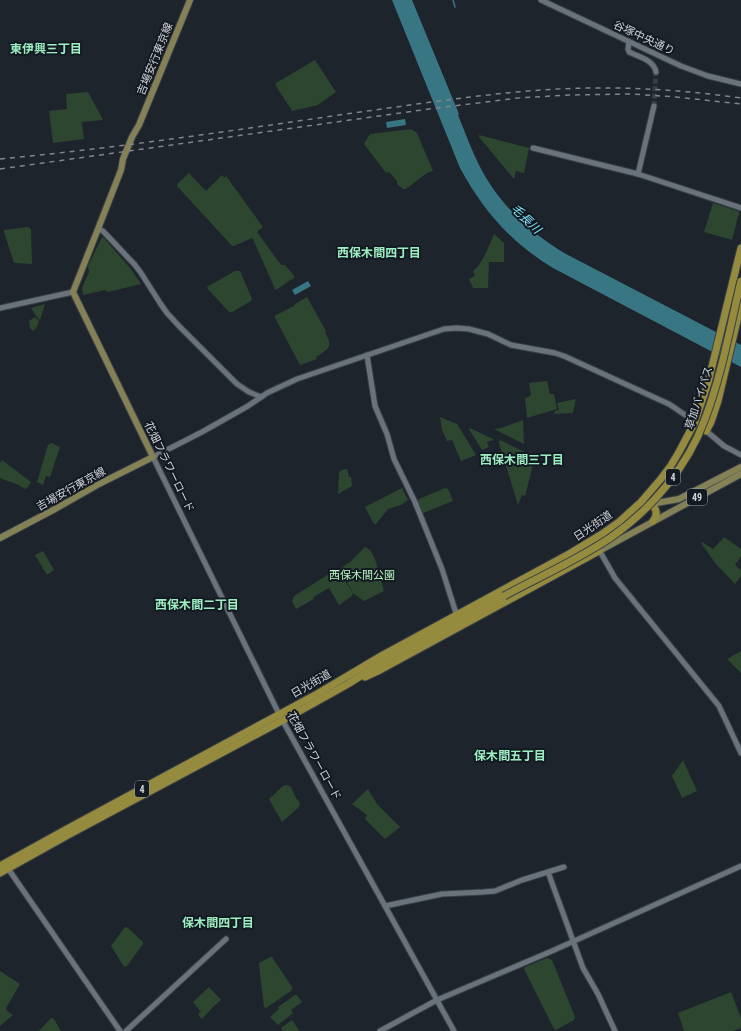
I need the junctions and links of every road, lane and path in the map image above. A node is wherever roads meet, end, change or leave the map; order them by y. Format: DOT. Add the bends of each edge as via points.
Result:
graph roads {
  1 [pos="190,0"];
  2 [pos="541,0"];
  3 [pos="629,42"];
  4 [pos="656,72"];
  5 [pos="741,84"];
  6 [pos="654,106"];
  7 [pos="533,148"];
  8 [pos="638,174"];
  9 [pos="741,208"];
  10 [pos="98,229"];
  11 [pos="741,248"];
  12 [pos="741,281"];
  13 [pos="73,292"];
  14 [pos="741,304"];
  15 [pos="0,308"];
  16 [pos="366,355"];
  17 [pos="261,397"];
  18 [pos="695,422"];
  19 [pos="706,431"];
  20 [pos="741,455"];
  21 [pos="153,457"];
  22 [pos="741,467"];
  23 [pos="741,474"];
  24 [pos="651,504"];
  25 [pos="629,514"];
  26 [pos="653,521"];
  27 [pos="0,538"];
  28 [pos="594,540"];
  29 [pos="599,551"];
  30 [pos="504,596"];
  31 [pos="457,615"];
  32 [pos="348,684"];
  33 [pos="281,717"];
  34 [pos="741,753"];
  35 [pos="4,866"];
  36 [pos="741,866"];
  37 [pos="564,867"];
  38 [pos="548,872"];
  39 [pos="0,873"];
  40 [pos="385,906"];
  41 [pos="226,939"];
  42 [pos="573,941"];
  43 [pos="437,1000"];
  44 [pos="120,1031"];
  45 [pos="126,1031"];
  46 [pos="380,1031"];
  47 [pos="454,1031"];
  48 [pos="615,1031"];
  1 -- 10 [label="main road, 吉場安行東京線"];
  2 -- 3 [label="street, 谷塚中央通り"];
  3 -- 4 [label="street" via="629,52 651,63"];
  3 -- 5 [label="street, 谷塚中央通り" via="695,72"];
  6 -- 8 [label="street"];
  7 -- 8 [label="street"];
  8 -- 9 [label="street"];
  10 -- 13 [label="main road, 吉場安行東京線"];
  10 -- 17 [label="street" via="103,231 135,265 160,304 176,323 237,384"];
  11 -- 18 [label="highway, 草加バイパス / 4" via="708,383"];
  12 -- 30 [label="highway, 草加バイパス / 4, bridge" via="715,390 705,420 674,476 648,506 610,538"];
  13 -- 15 [label="street"];
  13 -- 21 [label="main road, 花畑フラワーロード"];
  14 -- 19 [label="highway" via="718,401"];
  16 -- 17 [label="street" via="297,379"];
  16 -- 18 [label="street" via="444,329 469,329 488,334 510,345 564,356 670,404"];
  16 -- 31 [label="street" via="375,406 394,459 415,502 442,569"];
  17 -- 21 [label="street" via="206,430"];
  18 -- 19 [label="street"];
  18 -- 25 [label="highway, 草加バイパス / 4" via="670,467"];
  19 -- 20 [label="street" via="724,446"];
  21 -- 27 [label="main road, 吉場安行東京線"];
  21 -- 33 [label="street, 花畑フラワーロード"];
  22 -- 24 [label="main road, 49" via="678,499"];
  23 -- 26 [label="main road, 49"];
  24 -- 25 [label="highway, 4"];
  24 -- 26 [label="highway" via="657,511"];
  25 -- 28 [label="highway, 日光街道 / 4"];
  26 -- 29 [label="main road, 49"];
  28 -- 29 [label="street"];
  28 -- 31 [label="highway, 日光街道 / 4"];
  29 -- 32 [label="highway, 4" via="380,670"];
  29 -- 34 [label="street" via="615,578 719,706"];
  30 -- 32 [label="highway, 日光街道 / 4" via="386,660"];
  31 -- 33 [label="highway, 日光街道 / 4" via="381,656"];
  32 -- 33 [label="highway, 日光街道 / 4"];
  33 -- 35 [label="highway, 日光街道 / 4" via="46,840"];
  33 -- 40 [label="street, 花畑フラワーロード"];
  35 -- 39 [label="highway, 日光街道 / 4"];
  35 -- 44 [label="street"];
  36 -- 42 [label="street"];
  37 -- 38 [label="street"];
  38 -- 40 [label="street" via="495,891 442,894"];
  38 -- 42 [label="street"];
  40 -- 43 [label="street, 花畑フラワーロード"];
  41 -- 45 [label="street"];
  42 -- 43 [label="street"];
  42 -- 48 [label="street"];
  43 -- 46 [label="street"];
  43 -- 47 [label="street, 花畑フラワーロード"];
}
